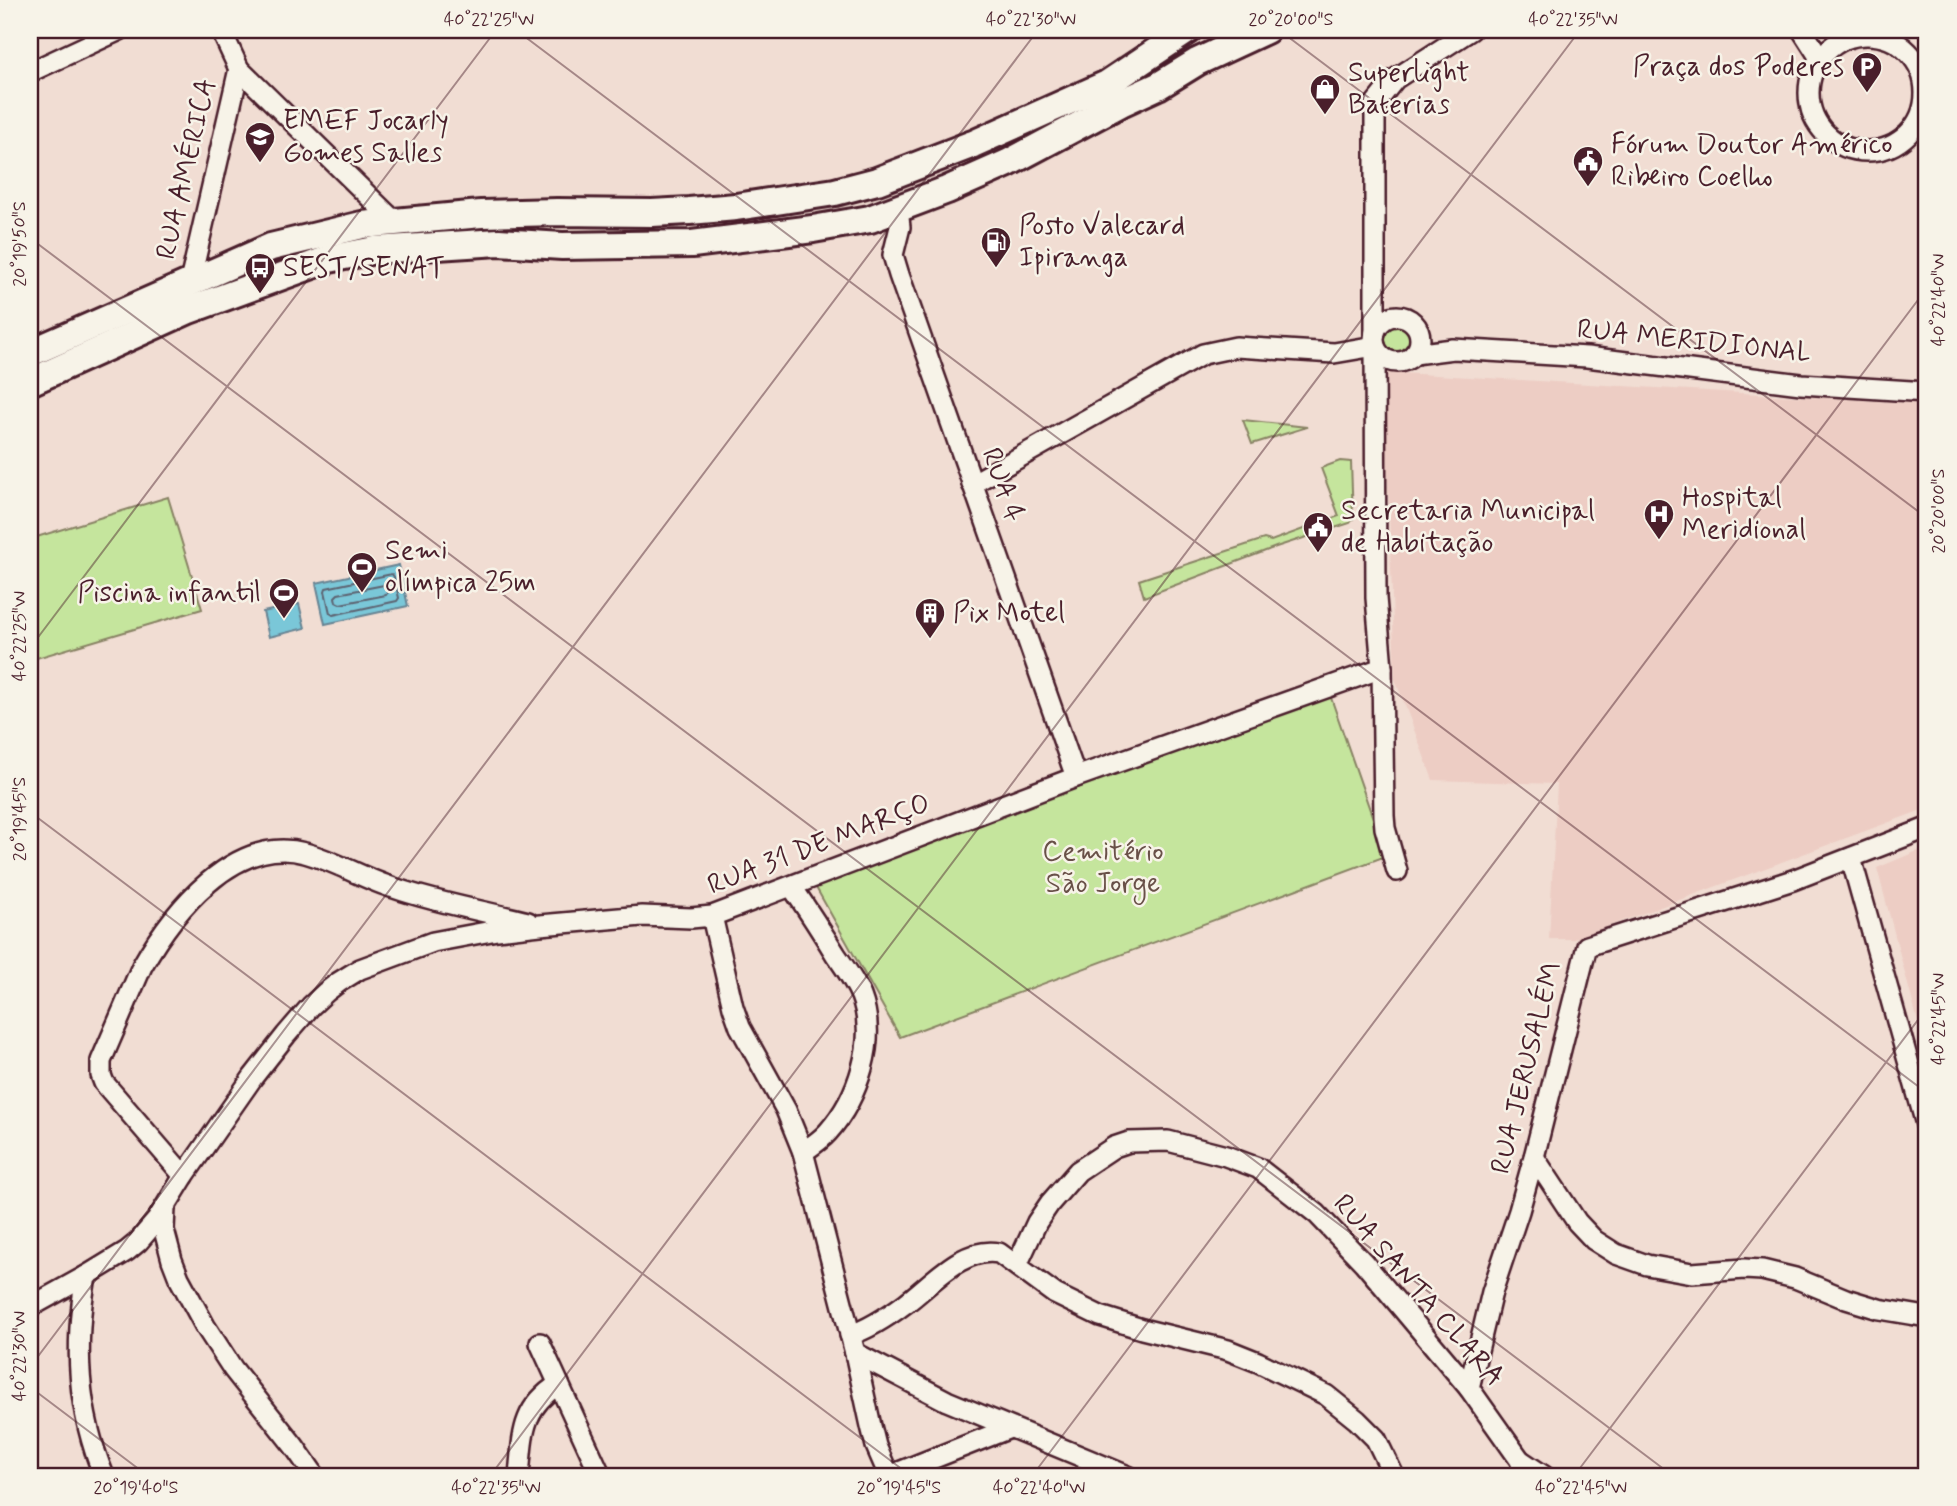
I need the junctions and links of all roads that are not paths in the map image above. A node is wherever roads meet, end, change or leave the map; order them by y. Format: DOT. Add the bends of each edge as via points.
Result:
graph roads {
  1 [pos="120,30"];
  2 [pos="221,30"];
  3 [pos="1188,30"];
  4 [pos="1265,30"];
  5 [pos="1471,30"];
  6 [pos="1802,30"];
  7 [pos="1820,58"];
  8 [pos="239,69"];
  9 [pos="30,72"];
  10 [pos="973,144"];
  11 [pos="898,209"];
  12 [pos="394,221"];
  13 [pos="190,282"];
  14 [pos="1374,291"];
  15 [pos="1409,320"];
  16 [pos="1375,339"];
  17 [pos="1454,349"];
  18 [pos="30,353"];
  19 [pos="1414,355"];
  20 [pos="30,382"];
  21 [pos="1927,392"];
  22 [pos="972,484"];
  23 [pos="1382,668"];
  24 [pos="1076,777"];
  25 [pos="1927,828"];
  26 [pos="1851,858"];
  27 [pos="1397,871"];
  28 [pos="792,887"];
  29 [pos="712,916"];
  30 [pos="540,925"];
  31 [pos="1927,1128"];
  32 [pos="803,1152"];
  33 [pos="1534,1157"];
  34 [pos="184,1176"];
  35 [pos="164,1206"];
  36 [pos="1017,1265"];
  37 [pos="86,1276"];
  38 [pos="30,1307"];
  39 [pos="1927,1317"];
  40 [pos="540,1343"];
  41 [pos="853,1344"];
  42 [pos="559,1384"];
  43 [pos="1469,1388"];
  44 [pos="1010,1428"];
  45 [pos="1520,1468"];
  46 [pos="1119,1474"];
  47 [pos="104,1476"];
  48 [pos="315,1476"];
  49 [pos="519,1476"];
  50 [pos="601,1476"];
  51 [pos="889,1476"];
  52 [pos="1394,1476"];
  53 [pos="1544,1476"];
  1 -- 9 [label="street"];
  2 -- 8 [label="street, RUA AMÉRICA"];
  3 -- 10 [label="main road" via="1107,84"];
  4 -- 11 [label="main road" via="1008,163"];
  5 -- 14 [label="street" via="1395,79 1375,104"];
  6 -- 7 [label="street"];
  7 -- 7 [label="street" via="1809,87 1810,105 1828,136 1866,152 1896,145 1910,133 1925,101 1918,65 1906,50 1874,36 1856,36"];
  8 -- 12 [label="street, RUA AMÉRICA"];
  8 -- 13 [label="street, RUA AMÉRICA"];
  10 -- 11 [label="main road" via="910,178"];
  10 -- 12 [label="main road" via="877,181 736,207"];
  11 -- 20 [label="main road" via="813,229 692,244 499,242 374,250 329,259 189,310"];
  11 -- 22 [label="street, RUA 4" via="900,227 893,255"];
  12 -- 13 [label="main road" via="271,247"];
  13 -- 18 [label="main road"];
  14 -- 15 [label="street" via="1391,312"];
  14 -- 16 [label="street"];
  15 -- 16 [label="street" via="1387,318"];
  15 -- 17 [label="street"];
  15 -- 19 [label="street" via="1420,335"];
  16 -- 19 [label="street" via="1383,357 1393,362"];
  16 -- 22 [label="street" via="1334,353 1236,347 1203,354"];
  16 -- 23 [label="street" via="1376,598"];
  17 -- 19 [label="street, RUA MERIDIONAL"];
  17 -- 21 [label="street, RUA MERIDIONAL" via="1587,357 1801,383"];
  22 -- 24 [label="street, RUA 4"];
  23 -- 24 [label="street, RUA 31 DE MARÇO"];
  23 -- 27 [label="street" via="1384,817"];
  24 -- 28 [label="street, RUA 31 DE MARÇO"];
  25 -- 26 [label="street, RUA JERUSALÉM"];
  26 -- 31 [label="street"];
  26 -- 33 [label="street, RUA JERUSALÉM" via="1587,946"];
  28 -- 29 [label="street, RUA 31 DE MARÇO"];
  28 -- 32 [label="street" via="852,979 861,997 867,1031 862,1066 847,1104 828,1132"];
  29 -- 30 [label="street, RUA 31 DE MARÇO" via="642,916"];
  29 -- 32 [label="street" via="740,1027 786,1110"];
  30 -- 34 [label="street, RUA 31 DE MARÇO" via="433,942 371,964 339,982 286,1035"];
  30 -- 34 [label="street" via="396,889 295,851 253,855 220,873 158,940 101,1061 104,1083"];
  32 -- 41 [label="street"];
  33 -- 39 [label="street" via="1577,1222 1616,1254 1692,1273 1762,1270 1846,1299"];
  33 -- 43 [label="street, RUA JERUSALÉM" via="1492,1292"];
  34 -- 35 [label="street, RUA 31 DE MARÇO"];
  35 -- 37 [label="street, RUA 31 DE MARÇO" via="138,1242"];
  35 -- 48 [label="street" via="164,1230 172,1260 205,1326"];
  36 -- 41 [label="street" via="999,1253 978,1254 858,1332"];
  36 -- 43 [label="street, RUA SANTA CLARA" via="1049,1203 1079,1171 1114,1147 1129,1142 1168,1142 1226,1156 1258,1168 1317,1214"];
  36 -- 52 [label="street" via="1055,1294 1100,1316 1228,1350 1326,1395 1376,1439"];
  37 -- 38 [label="street, RUA 31 DE MARÇO"];
  37 -- 47 [label="street" via="81,1306 81,1393"];
  40 -- 42 [label="street"];
  41 -- 44 [label="street" via="914,1385"];
  41 -- 51 [label="street" via="876,1446"];
  42 -- 49 [label="street" via="543,1394 529,1415"];
  42 -- 50 [label="street"];
  43 -- 45 [label="street, RUA SANTA CLARA"];
  44 -- 46 [label="street"];
  44 -- 51 [label="street"];
  45 -- 53 [label="street"];
}
